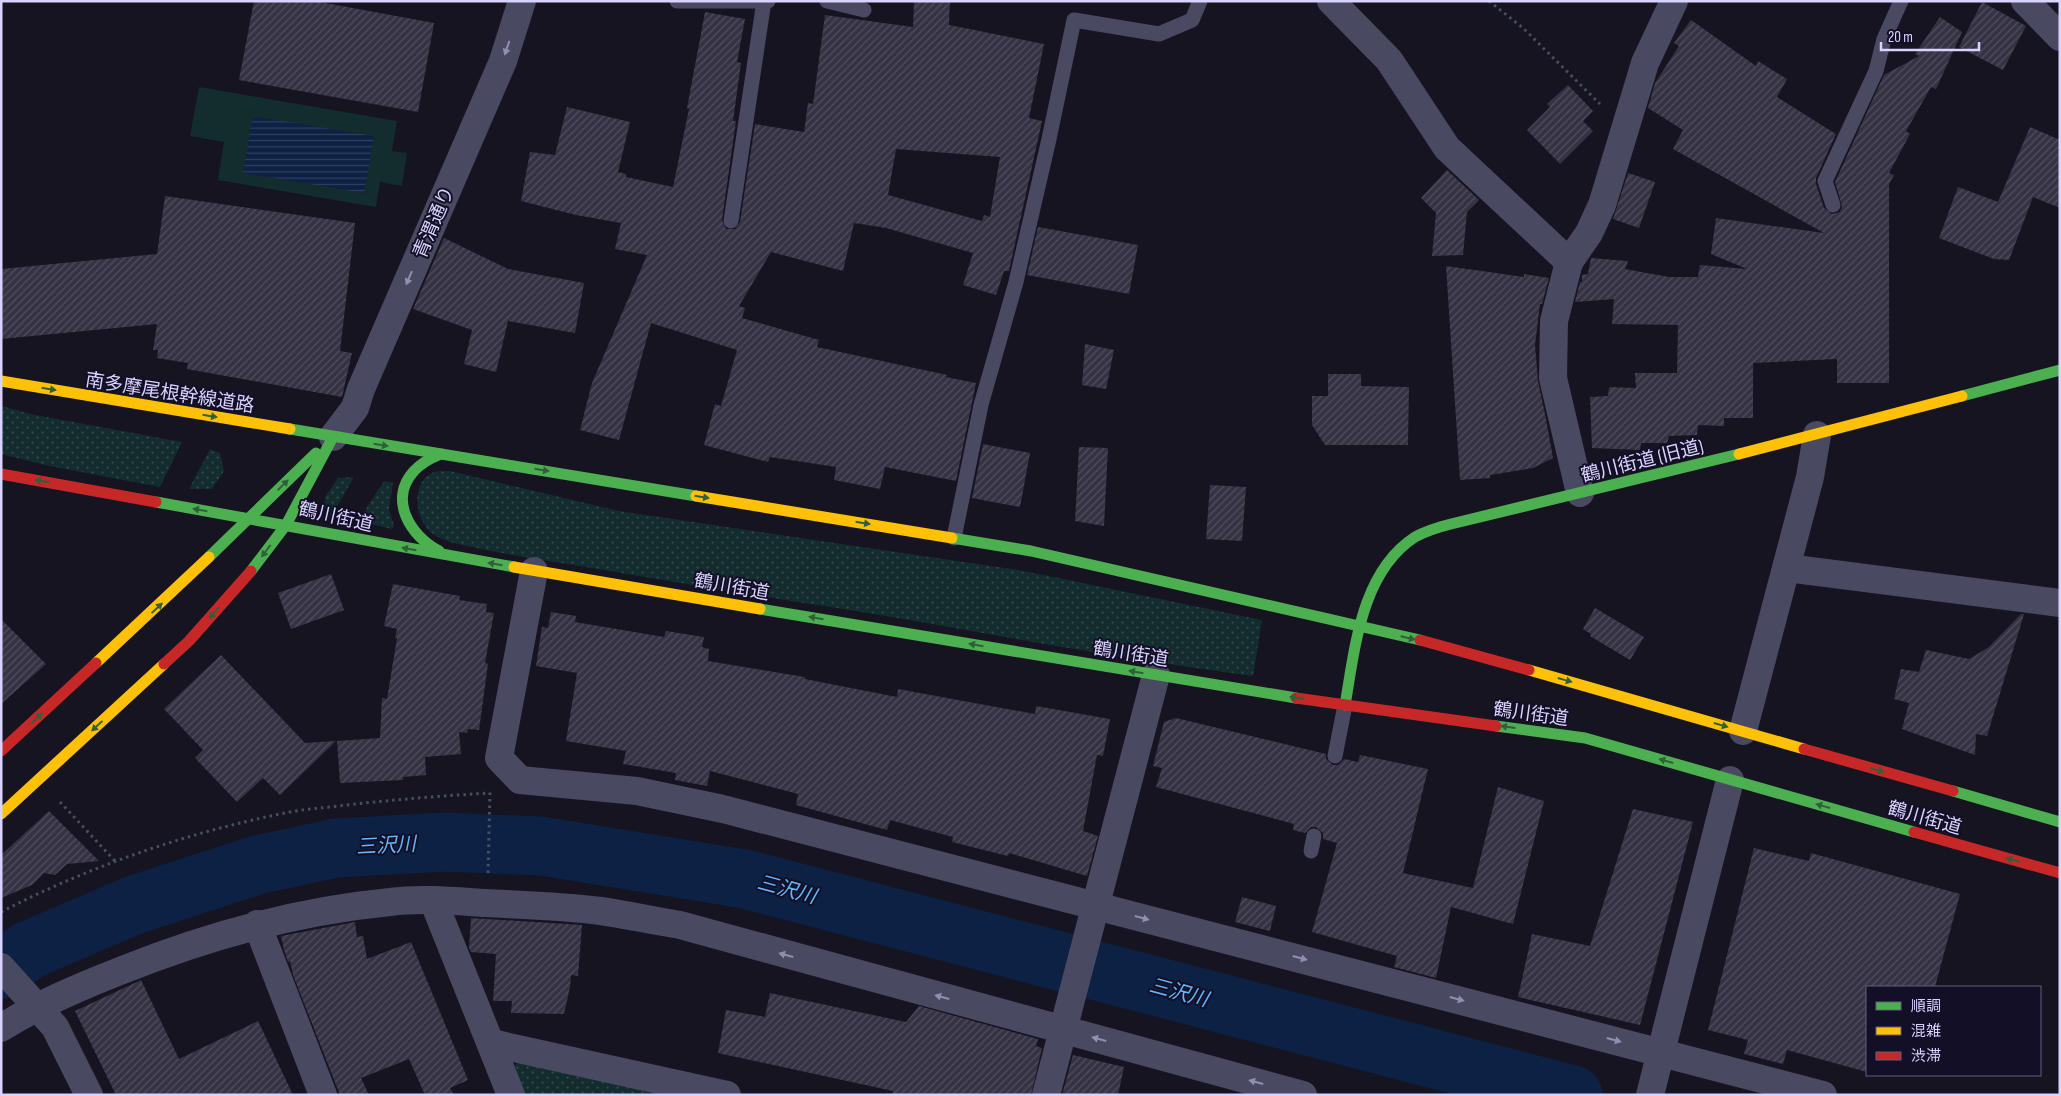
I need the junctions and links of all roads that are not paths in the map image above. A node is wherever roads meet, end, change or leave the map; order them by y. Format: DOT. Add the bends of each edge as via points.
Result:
graph roads {
  1 [pos="522,1"];
  2 [pos="677,1"];
  3 [pos="766,1"];
  4 [pos="826,1"];
  5 [pos="1200,1"];
  6 [pos="1331,1"];
  7 [pos="1674,1"];
  8 [pos="1902,1"];
  9 [pos="2025,1"];
  10 [pos="864,10"];
  11 [pos="2060,37"];
  12 [pos="1833,205"];
  13 [pos="731,221"];
  14 [pos="1568,262"];
  15 [pos="2060,370"];
  16 [pos="1,381"];
  17 [pos="1817,435"];
  18 [pos="333,437"];
  19 [pos="441,454"];
  20 [pos="1,474"];
  21 [pos="1580,493"];
  22 [pos="248,518"];
  23 [pos="286,525"];
  24 [pos="954,538"];
  25 [pos="457,558"];
  26 [pos="1787,568"];
  27 [pos="534,571"];
  28 [pos="2060,603"];
  29 [pos="1360,626"];
  30 [pos="1156,675"];
  31 [pos="1345,705"];
  32 [pos="1743,731"];
  33 [pos="1,751"];
  34 [pos="1335,756"];
  35 [pos="1730,780"];
  36 [pos="1,814"];
  37 [pos="2060,822"];
  38 [pos="2060,873"];
  39 [pos="433,900"];
  40 [pos="1092,917"];
  41 [pos="257,924"];
  42 [pos="1,967"];
  43 [pos="30,999"];
  44 [pos="1,1028"];
  45 [pos="1063,1029"];
  46 [pos="491,1043"];
  47 [pos="1655,1075"];
  48 [pos="89,1095"];
  49 [pos="323,1095"];
  50 [pos="511,1095"];
  51 [pos="727,1095"];
  52 [pos="1046,1095"];
  53 [pos="1303,1095"];
  54 [pos="1823,1095"];
  1 -- 18 [label="street, 青渭通り, one-way" via="503,61 355,408"];
  2 -- 3 [label="lane"];
  3 -- 13 [label="lane"];
  4 -- 10 [label="lane"];
  5 -- 24 [label="lane" via="1192,20 1159,34 1074,20 1016,282 981,405"];
  6 -- 14 [label="street" via="1389,60 1447,148"];
  7 -- 14 [label="street" via="1645,62 1602,205 1589,234"];
  8 -- 12 [label="lane" via="1884,39 1876,71 1825,181"];
  9 -- 11 [label="street"];
  14 -- 21 [label="street" via="1554,321 1553,378"];
  15 -- 17 [label="main road, 鶴川街道 (旧道)"];
  16 -- 18 [label="main road, 南多摩尾根幹線道路, one-way"];
  17 -- 21 [label="main road, 鶴川街道 (旧道)"];
  17 -- 26 [label="street"];
  18 -- 19 [label="main road, 鶴川街道, one-way"];
  22 -- 18 [label="main road, 鶴川街道, one-way"];
  18 -- 23 [label="main road, 鶴川街道"];
  19 -- 24 [label="main road, 鶴川街道, one-way"];
  19 -- 25 [label="main road" via="423,462 412,474 404,488 402,504 409,528 418,538 431,548"];
  22 -- 20 [label="main road, one-way"];
  21 -- 29 [label="main road, 鶴川街道 (旧道)" via="1451,524 1410,541 1392,558 1373,588"];
  22 -- 23 [label="main road"];
  33 -- 22 [label="main road, 鶴川街道, one-way"];
  25 -- 23 [label="main road, 鶴川街道, one-way"];
  23 -- 36 [label="main road, one-way" via="246,577 189,641"];
  24 -- 29 [label="main road, 鶴川街道" via="1031,551"];
  27 -- 25 [label="main road, 鶴川街道, one-way"];
  26 -- 28 [label="street"];
  26 -- 32 [label="street"];
  30 -- 27 [label="main road, 鶴川街道, one-way"];
  27 -- 40 [label="street" via="499,758 520,780 636,791 723,809"];
  29 -- 31 [label="main road, 鶴川街道 (旧道)"];
  29 -- 32 [label="main road, 鶴川街道, one-way" via="1449,647"];
  31 -- 30 [label="main road, 鶴川街道, one-way"];
  30 -- 40 [label="street"];
  31 -- 34 [label="lane"];
  35 -- 31 [label="main road, 鶴川街道, one-way" via="1585,738"];
  32 -- 37 [label="main road, 鶴川街道, one-way"];
  38 -- 35 [label="main road, 鶴川街道, one-way"];
  35 -- 47 [label="street"];
  39 -- 41 [label="street" via="391,902"];
  45 -- 39 [label="street, one-way" via="680,925 602,911"];
  39 -- 46 [label="street"];
  40 -- 45 [label="street"];
  40 -- 47 [label="street, one-way"];
  41 -- 43 [label="street"];
  41 -- 49 [label="street"];
  42 -- 43 [label="street"];
  43 -- 44 [label="street"];
  43 -- 48 [label="street" via="55,1027"];
  45 -- 52 [label="street"];
  53 -- 45 [label="street, one-way"];
  46 -- 50 [label="street"];
  46 -- 51 [label="street"];
  47 -- 54 [label="street"];
}
